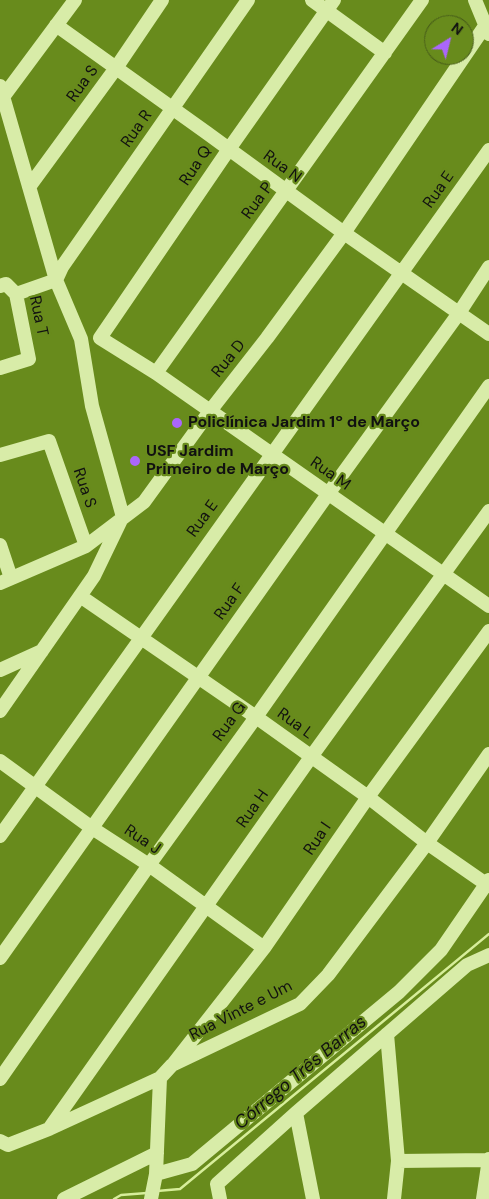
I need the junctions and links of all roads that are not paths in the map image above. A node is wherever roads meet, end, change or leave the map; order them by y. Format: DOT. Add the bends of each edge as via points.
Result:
graph roads {
  1 [pos="75,0"];
  2 [pos="162,0"];
  3 [pos="248,0"];
  4 [pos="312,0"];
  5 [pos="422,0"];
  6 [pos="475,0"];
  7 [pos="331,5"];
  8 [pos="56,25"];
  9 [pos="487,30"];
  10 [pos="386,53"];
  11 [pos="116,68"];
  12 [pos="2,91"];
  13 [pos="173,108"];
  14 [pos="5,119"];
  15 [pos="229,149"];
  16 [pos="489,150"];
  17 [pos="29,187"];
  18 [pos="286,192"];
  19 [pos="344,233"];
  20 [pos="489,267"];
  21 [pos="401,274"];
  22 [pos="56,280"];
  23 [pos="7,288"];
  24 [pos="459,313"];
  25 [pos="489,334"];
  26 [pos="100,338"];
  27 [pos="81,339"];
  28 [pos="0,368"];
  29 [pos="156,373"];
  30 [pos="489,386"];
  31 [pos="210,411"];
  32 [pos="0,455"];
  33 [pos="271,455"];
  34 [pos="328,494"];
  35 [pos="489,511"];
  36 [pos="123,517"];
  37 [pos="385,534"];
  38 [pos="0,545"];
  39 [pos="86,546"];
  40 [pos="443,575"];
  41 [pos="5,580"];
  42 [pos="80,596"];
  43 [pos="489,606"];
  44 [pos="489,631"];
  45 [pos="140,638"];
  46 [pos="43,650"];
  47 [pos="0,670"];
  48 [pos="198,678"];
  49 [pos="0,711"];
  50 [pos="256,717"];
  51 [pos="489,754"];
  52 [pos="311,757"];
  53 [pos="0,761"];
  54 [pos="34,788"];
  55 [pos="368,797"];
  56 [pos="92,828"];
  57 [pos="0,836"];
  58 [pos="426,843"];
  59 [pos="149,865"];
  60 [pos="488,883"];
  61 [pos="206,907"];
  62 [pos="264,948"];
  63 [pos="489,955"];
  64 [pos="0,958"];
  65 [pos="386,1034"];
  66 [pos="172,1065"];
  67 [pos="160,1078"];
  68 [pos="0,1079"];
  69 [pos="296,1113"];
  70 [pos="49,1129"];
  71 [pos="0,1142"];
  72 [pos="157,1153"];
  73 [pos="489,1160"];
  74 [pos="398,1161"];
  75 [pos="154,1186"];
  76 [pos="64,1199"];
  77 [pos="220,1199"];
  78 [pos="313,1199"];
  79 [pos="394,1199"];
  80 [pos="483,1199"];
  1 -- 8 [label="street"];
  2 -- 11 [label="street, Rua S"];
  3 -- 13 [label="street, Rua R"];
  4 -- 7 [label="street"];
  5 -- 10 [label="street, Rua P"];
  6 -- 9 [label="street"];
  7 -- 10 [label="street"];
  7 -- 15 [label="street, Rua Q"];
  8 -- 11 [label="street, Rua N"];
  8 -- 12 [label="street"];
  9 -- 19 [label="street, Rua D"];
  10 -- 18 [label="street, Rua P"];
  11 -- 13 [label="street, Rua N"];
  11 -- 17 [label="street, Rua S"];
  12 -- 14 [label="street"];
  13 -- 15 [label="street, Rua N"];
  13 -- 22 [label="street, Rua R"];
  14 -- 17 [label="street"];
  15 -- 18 [label="street, Rua N"];
  15 -- 26 [label="street, Rua Q"];
  16 -- 21 [label="street, Rua E"];
  17 -- 22 [label="street"];
  18 -- 19 [label="street, Rua N"];
  18 -- 29 [label="street, Rua P"];
  19 -- 21 [label="street, Rua N"];
  19 -- 31 [label="street, Rua D"];
  20 -- 24 [label="street, Rua F"];
  21 -- 24 [label="street, Rua N"];
  21 -- 33 [label="street, Rua E"];
  22 -- 23 [label="street"];
  22 -- 27 [label="street"];
  23 -- 28 [label="street, Rua T" via="29,359"];
  24 -- 25 [label="street, Rua N"];
  24 -- 34 [label="street, Rua F"];
  26 -- 27 [label="street"];
  26 -- 29 [label="street, Rua M"];
  27 -- 36 [label="street" via="92,406"];
  29 -- 31 [label="street, Rua M"];
  30 -- 37 [label="street, Rua G"];
  31 -- 33 [label="street, Rua M"];
  31 -- 36 [label="street, Rua D" via="144,502"];
  32 -- 39 [label="street, Rua S" via="50,441"];
  33 -- 34 [label="street, Rua M"];
  33 -- 45 [label="street, Rua E"];
  34 -- 37 [label="street, Rua M"];
  34 -- 48 [label="street, Rua F"];
  35 -- 40 [label="street, Rua H"];
  36 -- 39 [label="street"];
  36 -- 42 [label="street, Rua D" via="94,576"];
  37 -- 40 [label="street, Rua M"];
  37 -- 50 [label="street, Rua G"];
  38 -- 41 [label="street"];
  39 -- 41 [label="street"];
  40 -- 43 [label="street, Rua M"];
  40 -- 52 [label="street, Rua H"];
  42 -- 45 [label="street, Rua L"];
  42 -- 46 [label="street, Rua D"];
  44 -- 55 [label="street, Rua I"];
  45 -- 48 [label="street, Rua L"];
  45 -- 54 [label="street, Rua E"];
  46 -- 47 [label="street"];
  46 -- 49 [label="street, Rua D"];
  48 -- 50 [label="street, Rua L"];
  48 -- 56 [label="street, Rua F"];
  50 -- 52 [label="street, Rua L"];
  50 -- 59 [label="street, Rua G"];
  51 -- 58 [label="street, Rua Vinte e Um"];
  52 -- 55 [label="street, Rua L"];
  52 -- 61 [label="street, Rua H"];
  53 -- 54 [label="street, Rua J"];
  54 -- 56 [label="street, Rua J"];
  54 -- 57 [label="street, Rua E"];
  55 -- 58 [label="street, Rua L"];
  55 -- 62 [label="street, Rua I"];
  56 -- 59 [label="street, Rua J"];
  56 -- 64 [label="street, Rua F"];
  58 -- 60 [label="street, Rua L"];
  58 -- 66 [label="street, Rua Vinte e Um" via="328,975 300,1004"];
  59 -- 61 [label="street, Rua J"];
  59 -- 68 [label="street, Rua G"];
  60 -- 75 [label="street" via="441,950 399,992 192,1164"];
  61 -- 62 [label="street, Rua J"];
  61 -- 70 [label="street, Rua H"];
  62 -- 66 [label="street, Rua I"];
  63 -- 65 [label="street" via="467,965"];
  65 -- 69 [label="street"];
  65 -- 74 [label="street"];
  66 -- 67 [label="street, Rua Vinte e Um"];
  67 -- 70 [label="street, Rua Vinte e Um"];
  67 -- 72 [label="street"];
  69 -- 77 [label="street" via="217,1184"];
  69 -- 78 [label="street"];
  70 -- 71 [label="street, Rua Vinte e Um" via="8,1145"];
  72 -- 75 [label="street"];
  72 -- 76 [label="street"];
  73 -- 74 [label="street"];
  73 -- 80 [label="street"];
  74 -- 79 [label="street"];
}
